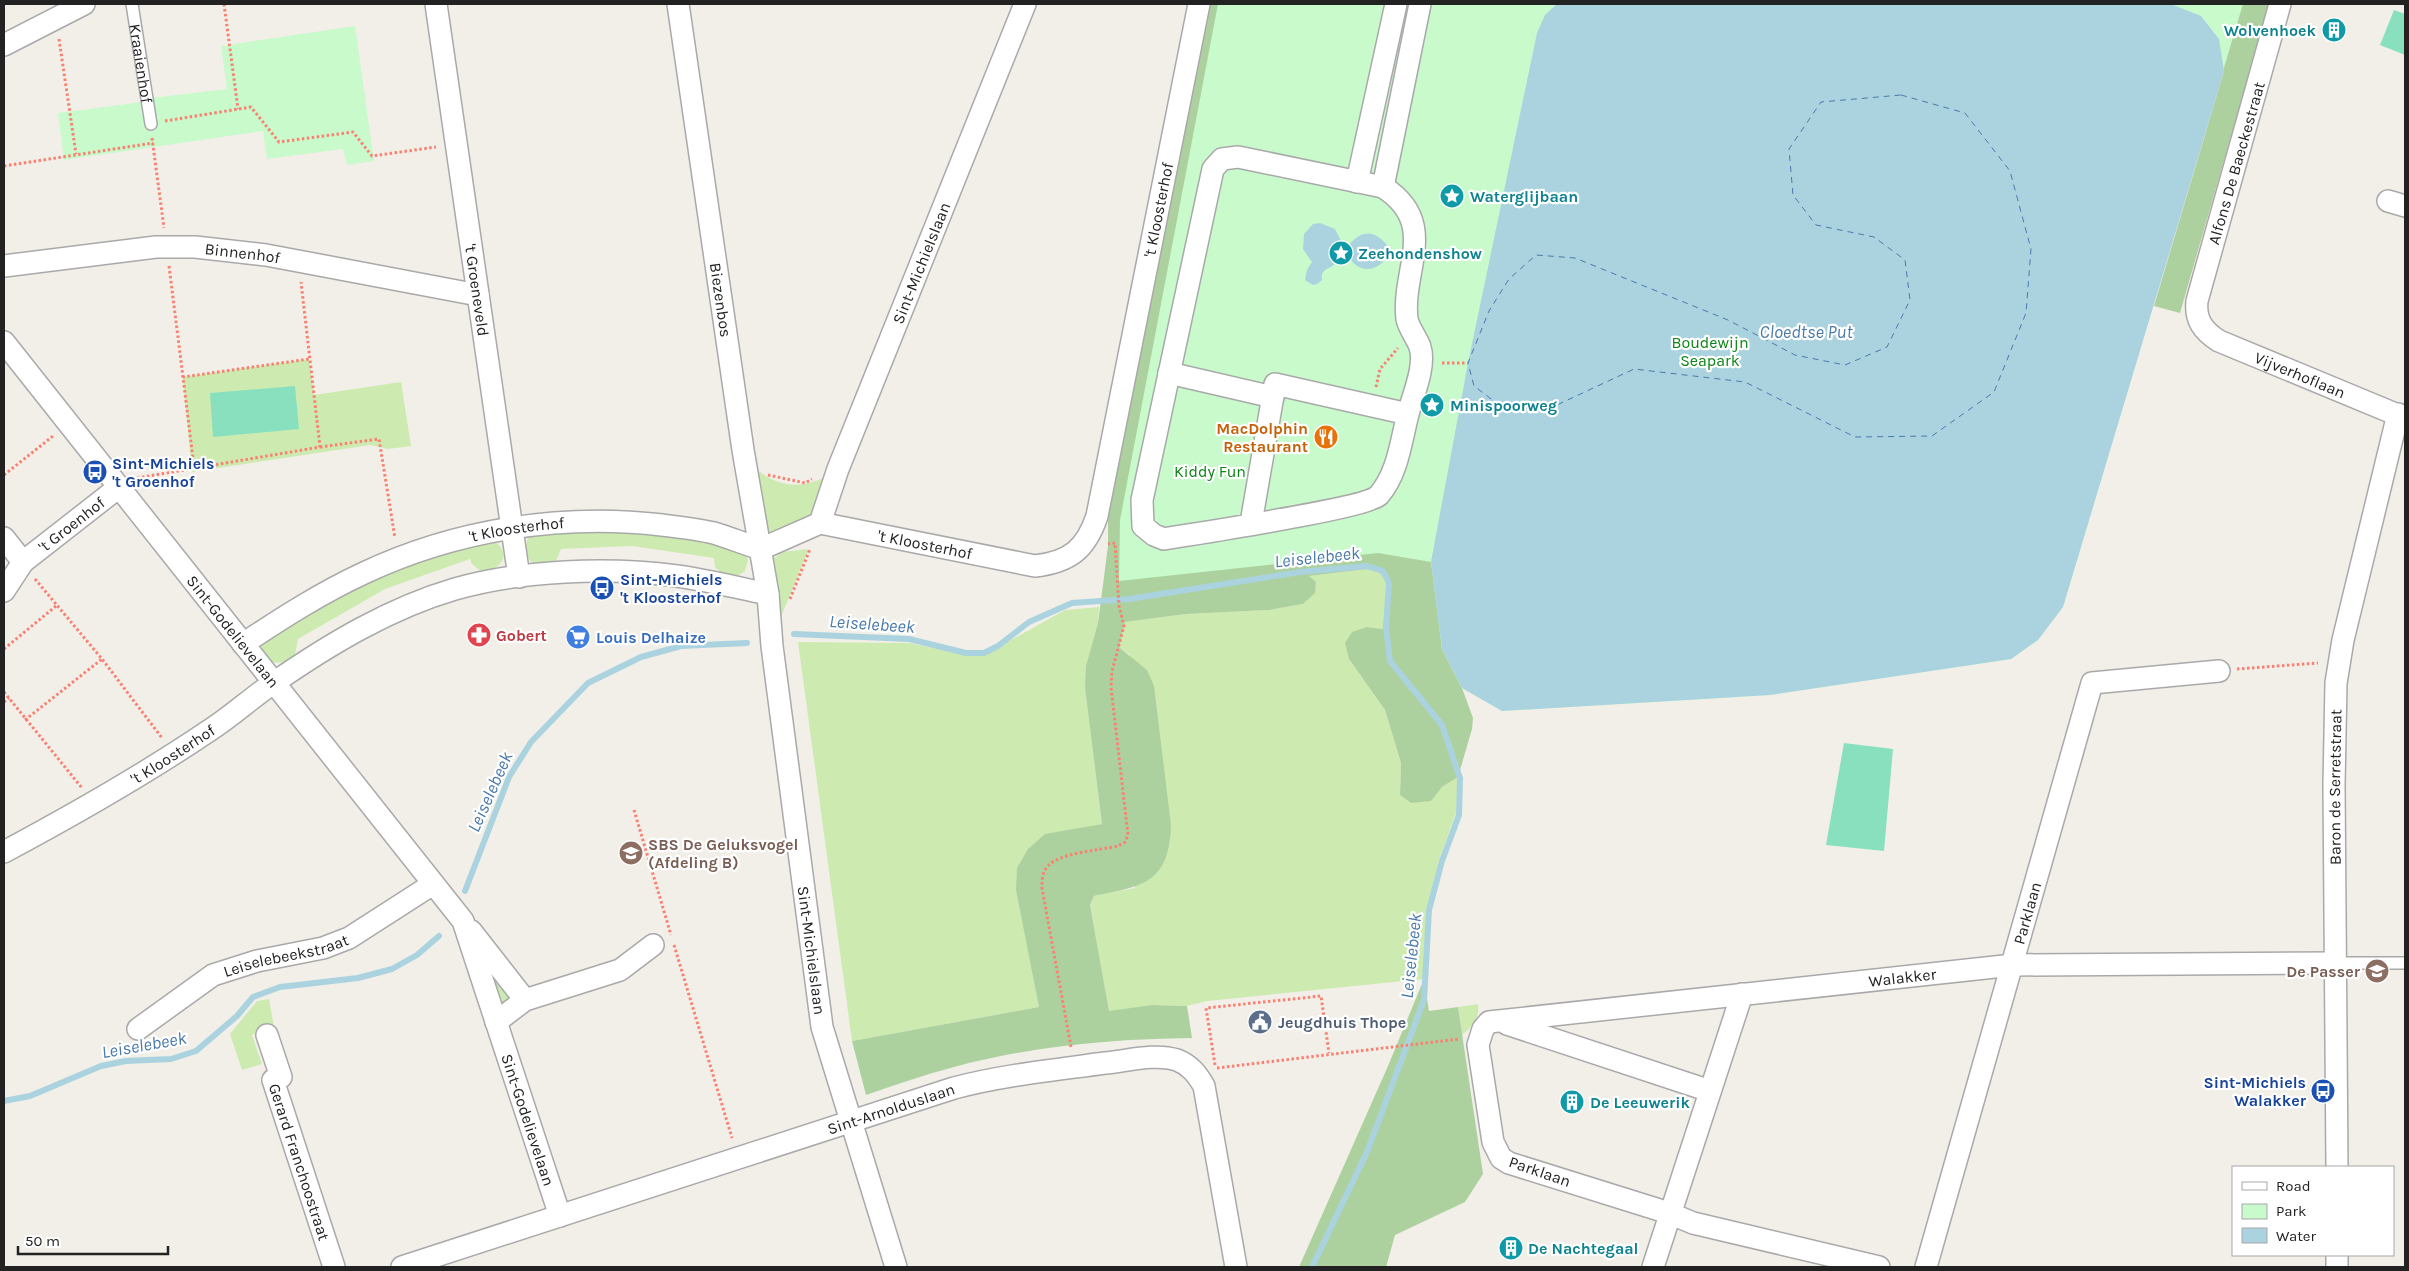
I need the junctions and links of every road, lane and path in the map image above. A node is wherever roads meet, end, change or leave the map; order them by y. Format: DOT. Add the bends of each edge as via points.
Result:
graph roads {
  1 [pos="84,4"];
  2 [pos="132,4"];
  3 [pos="224,4"];
  4 [pos="436,4"];
  5 [pos="678,4"];
  6 [pos="1025,4"];
  7 [pos="1199,4"];
  8 [pos="1396,4"];
  9 [pos="1420,4"];
  10 [pos="2280,4"];
  11 [pos="56,18"];
  12 [pos="4,45"];
  13 [pos="238,109"];
  14 [pos="150,124"];
  15 [pos="153,143"];
  16 [pos="456,144"];
  17 [pos="76,154"];
  18 [pos="4,166"];
  19 [pos="1357,182"];
  20 [pos="1383,187"];
  21 [pos="167,246"];
  22 [pos="299,262"];
  23 [pos="4,266"];
  24 [pos="478,295"];
  25 [pos="2200,323"];
  26 [pos="1413,334"];
  27 [pos="4,342"];
  28 [pos="309,359"];
  29 [pos="1169,373"];
  30 [pos="183,377"];
  31 [pos="1273,397"];
  32 [pos="1371,406"];
  33 [pos="1408,414"];
  34 [pos="2401,416"];
  35 [pos="69,423"];
  36 [pos="320,447"];
  37 [pos="194,467"];
  38 [pos="838,468"];
  39 [pos="765,472"];
  40 [pos="4,475"];
  41 [pos="117,484"];
  42 [pos="820,523"];
  43 [pos="1251,523"];
  44 [pos="512,528"];
  45 [pos="4,538"];
  46 [pos="1082,546"];
  47 [pos="761,549"];
  48 [pos="398,558"];
  49 [pos="23,562"];
  50 [pos="519,577"];
  51 [pos="4,591"];
  52 [pos="768,594"];
  53 [pos="56,606"];
  54 [pos="787,607"];
  55 [pos="243,644"];
  56 [pos="4,649"];
  57 [pos="102,659"];
  58 [pos="2339,662"];
  59 [pos="2219,671"];
  60 [pos="274,682"];
  61 [pos="4,692"];
  62 [pos="9,698"];
  63 [pos="4,702"];
  64 [pos="25,720"];
  65 [pos="175,754"];
  66 [pos="94,802"];
  67 [pos="634,810"];
  68 [pos="4,852"];
  69 [pos="433,884"];
  70 [pos="463,921"];
  71 [pos="653,945"];
  72 [pos="2336,963"];
  73 [pos="2405,963"];
  74 [pos="2013,965"];
  75 [pos="1742,994"];
  76 [pos="526,1000"];
  77 [pos="1499,1021"];
  78 [pos="496,1022"];
  79 [pos="138,1029"];
  80 [pos="268,1035"];
  81 [pos="1480,1037"];
  82 [pos="1329,1053"];
  83 [pos="1074,1067"];
  84 [pos="1710,1091"];
  85 [pos="850,1121"];
  86 [pos="738,1158"];
  87 [pos="2337,1166"];
  88 [pos="1669,1213"];
  89 [pos="560,1216"];
  90 [pos="334,1267"];
  91 [pos="402,1267"];
  92 [pos="896,1267"];
  93 [pos="1236,1267"];
  94 [pos="1653,1267"];
  95 [pos="1878,1267"];
  96 [pos="1926,1267"];
  1 -- 11 [label="street"];
  2 -- 14 [label="lane, Kraaienhof"];
  3 -- 13 [label="path"];
  4 -- 16 [label="street, 't Groeneveld"];
  5 -- 47 [label="street, Biezenbos" via="743,450"];
  6 -- 38 [label="street, Sint-Michielslaan"];
  7 -- 46 [label="street, 't Kloosterhof" via="1097,516 1092,532"];
  8 -- 19 [label="street"];
  9 -- 20 [label="street"];
  10 -- 25 [label="street, Alfons De Baeckestraat" via="2198,300 2196,309"];
  11 -- 12 [label="street"];
  11 -- 17 [label="path"];
  13 -- 14 [label="path"];
  13 -- 16 [label="path" via="251,107 279,142 353,132 372,156"];
  14 -- 15 [label="path"];
  15 -- 17 [label="path"];
  15 -- 21 [label="path"];
  16 -- 24 [label="street, 't Groeneveld"];
  17 -- 18 [label="path"];
  19 -- 20 [label="street"];
  19 -- 29 [label="street" via="1238,157 1222,159 1213,169"];
  20 -- 26 [label="street" via="1400,201 1413,226 1416,243 1408,294 1408,320"];
  21 -- 22 [label="street, Binnenhof" via="233,250"];
  21 -- 23 [label="street, Binnenhof"];
  21 -- 30 [label="path"];
  22 -- 24 [label="street, Binnenhof"];
  22 -- 28 [label="path"];
  24 -- 44 [label="street, 't Groeneveld"];
  25 -- 34 [label="street, Vijverhoflaan" via="2219,341"];
  26 -- 32 [label="path" via="1380,369"];
  26 -- 33 [label="street" via="1420,348 1421,363"];
  27 -- 35 [label="street, Sint-Godelievelaan"];
  28 -- 30 [label="path"];
  28 -- 36 [label="path"];
  29 -- 31 [label="street"];
  29 -- 43 [label="street" via="1142,500 1144,526 1164,539"];
  30 -- 37 [label="path"];
  31 -- 32 [label="street" via="1275,384"];
  31 -- 43 [label="street"];
  32 -- 33 [label="street"];
  33 -- 43 [label="street" via="1391,478 1377,497 1353,505"];
  34 -- 58 [label="street, Baron de Serretstraat"];
  35 -- 40 [label="path"];
  35 -- 41 [label="street, Sint-Godelievelaan"];
  36 -- 37 [label="path"];
  36 -- 48 [label="path" via="379,439"];
  37 -- 41 [label="path"];
  38 -- 39 [label="path" via="805,483 769,476"];
  38 -- 42 [label="street, Sint-Michielslaan"];
  41 -- 49 [label="street, 't Groenhof"];
  41 -- 55 [label="street, Sint-Godelievelaan"];
  42 -- 46 [label="street, 't Kloosterhof" via="1036,566 1069,557"];
  42 -- 47 [label="street"];
  42 -- 54 [label="path"];
  44 -- 47 [label="street, 't Kloosterhof" via="616,521 713,533"];
  44 -- 48 [label="street, 't Kloosterhof" via="457,539"];
  44 -- 50 [label="street, 't Groeneveld"];
  45 -- 49 [label="street, 't Groenhof"];
  46 -- 83 [label="path" via="1115,543 1119,606 1124,626 1111,687 1128,835 1118,846 1056,858 1042,875"];
  47 -- 52 [label="street, Biezenbos"];
  48 -- 55 [label="street, 't Kloosterhof" via="320,596"];
  49 -- 51 [label="street, 't Groenhof"];
  49 -- 53 [label="path"];
  50 -- 52 [label="street, 't Kloosterhof" via="572,572 642,572"];
  50 -- 60 [label="street, 't Kloosterhof" via="455,589 401,610 347,636"];
  52 -- 85 [label="street, Sint-Michielslaan" via="822,1027"];
  53 -- 56 [label="path"];
  53 -- 57 [label="path"];
  55 -- 60 [label="street, Sint-Godelievelaan"];
  57 -- 64 [label="path"];
  57 -- 65 [label="path"];
  58 -- 59 [label="path"];
  58 -- 72 [label="street, Baron de Serretstraat" via="2334,785"];
  59 -- 74 [label="street, Parklaan" via="2092,683"];
  60 -- 65 [label="street, 't Kloosterhof"];
  60 -- 69 [label="street, Sint-Godelievelaan"];
  61 -- 62 [label="path"];
  62 -- 63 [label="path"];
  62 -- 64 [label="path"];
  64 -- 66 [label="path"];
  65 -- 66 [label="street, 't Kloosterhof"];
  66 -- 68 [label="street, 't Kloosterhof"];
  67 -- 86 [label="path"];
  69 -- 70 [label="street, Sint-Godelievelaan"];
  69 -- 79 [label="street, Leiselebeekstraat" via="349,938 323,948 213,975"];
  70 -- 76 [label="street, Sint-Godelievelaan"];
  70 -- 78 [label="street, Sint-Godelievelaan"];
  71 -- 76 [label="street" via="620,970"];
  72 -- 73 [label="lane"];
  72 -- 74 [label="street, Walakker"];
  72 -- 87 [label="street, Baron de Serretstraat"];
  74 -- 75 [label="street, Walakker"];
  74 -- 96 [label="street, Parklaan" via="1997,1011"];
  75 -- 77 [label="street, Walakker"];
  75 -- 84 [label="street"];
  76 -- 78 [label="street"];
  77 -- 81 [label="street" via="1489,1022"];
  77 -- 84 [label="street"];
  78 -- 89 [label="street, Sint-Godelievelaan"];
  80 -- 90 [label="street, Gerard Franchoostraat" via="281,1077 273,1080"];
  81 -- 82 [label="path"];
  81 -- 88 [label="street, Parklaan" via="1478,1045 1493,1142 1502,1158 1509,1163"];
  82 -- 82 [label="path" via="1321,996 1206,1008 1216,1068"];
  83 -- 85 [label="street, Sint-Arnolduslaan" via="982,1081"];
  83 -- 93 [label="street, Sint-Arnolduslaan" via="1163,1058 1186,1064 1197,1074 1204,1086"];
  84 -- 88 [label="street"];
  85 -- 86 [label="street, Sint-Arnolduslaan"];
  85 -- 92 [label="street, Sint-Michielslaan"];
  86 -- 89 [label="street, Sint-Arnolduslaan"];
  88 -- 94 [label="street"];
  88 -- 95 [label="street, Parklaan" via="1692,1223"];
  89 -- 91 [label="street, Sint-Arnolduslaan"];
}
